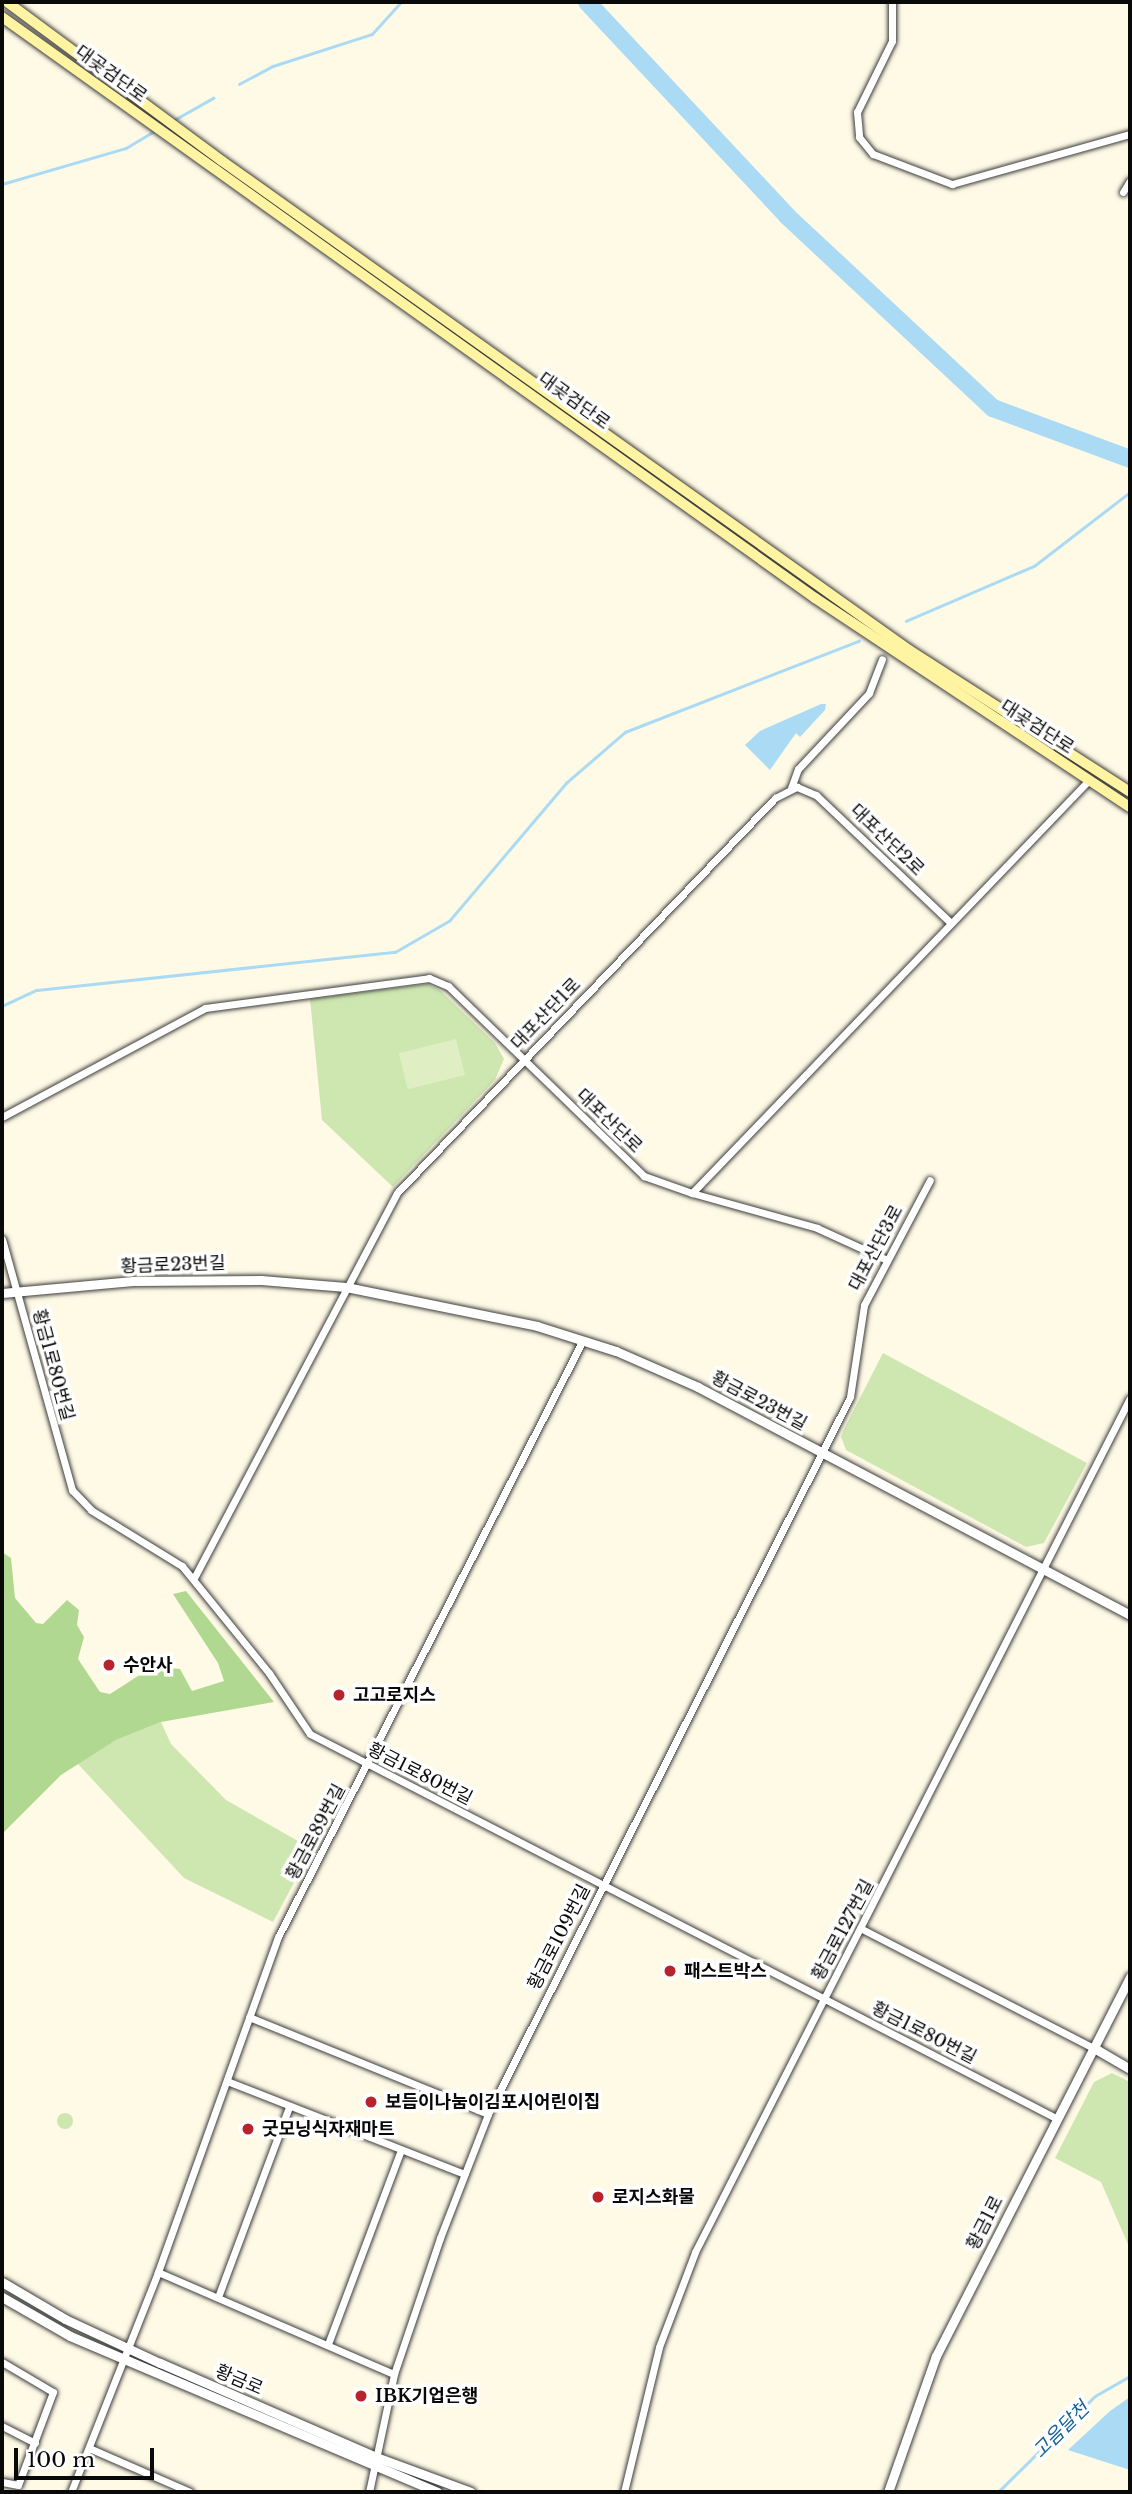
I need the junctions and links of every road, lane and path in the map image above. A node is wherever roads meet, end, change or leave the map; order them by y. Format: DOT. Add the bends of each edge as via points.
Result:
graph roads {
  1 [pos="7,2"];
  2 [pos="892,2"];
  3 [pos="2,17"];
  4 [pos="1130,134"];
  5 [pos="1130,181"];
  6 [pos="1123,192"];
  7 [pos="881,659"];
  8 [pos="1088,781"];
  9 [pos="794,788"];
  10 [pos="1130,792"];
  11 [pos="1130,807"];
  12 [pos="950,922"];
  13 [pos="524,1060"];
  14 [pos="2,1118"];
  15 [pos="930,1180"];
  16 [pos="692,1193"];
  17 [pos="2,1239"];
  18 [pos="887,1260"];
  19 [pos="346,1287"];
  20 [pos="17,1290"];
  21 [pos="2,1293"];
  22 [pos="583,1340"];
  23 [pos="1130,1398"];
  24 [pos="821,1452"];
  25 [pos="1045,1569"];
  26 [pos="194,1578"];
  27 [pos="1130,1615"];
  28 [pos="369,1766"];
  29 [pos="604,1886"];
  30 [pos="862,1929"];
  31 [pos="1130,1977"];
  32 [pos="824,1999"];
  33 [pos="249,2017"];
  34 [pos="1094,2049"];
  35 [pos="1130,2069"];
  36 [pos="227,2081"];
  37 [pos="289,2107"];
  38 [pos="488,2114"];
  39 [pos="1056,2118"];
  40 [pos="401,2150"];
  41 [pos="464,2174"];
  42 [pos="158,2272"];
  43 [pos="2,2282"];
  44 [pos="2,2297"];
  45 [pos="218,2297"];
  46 [pos="328,2344"];
  47 [pos="127,2348"];
  48 [pos="123,2359"];
  49 [pos="2,2362"];
  50 [pos="394,2374"];
  51 [pos="2,2426"];
  52 [pos="35,2443"];
  53 [pos="89,2448"];
  54 [pos="376,2457"];
  55 [pos="374,2469"];
  56 [pos="2,2482"];
  57 [pos="71,2492"];
  58 [pos="190,2492"];
  59 [pos="369,2492"];
  60 [pos="437,2492"];
  61 [pos="471,2492"];
  62 [pos="624,2492"];
  63 [pos="888,2492"];
  1 -- 10 [label="main road, 대곶검단로" via="909,650"];
  2 -- 4 [label="street" via="892,41 857,113 859,138 873,154 952,184"];
  3 -- 8 [label="main road, 대곶검단로" via="815,598"];
  5 -- 6 [label="street"];
  7 -- 9 [label="street" via="869,693 798,769"];
  8 -- 11 [label="main road, 대곶검단로"];
  8 -- 12 [label="street"];
  9 -- 12 [label="street, 대포산단2로" via="826,803"];
  9 -- 13 [label="street, 대포산단1로" via="767,806"];
  12 -- 16 [label="street"];
  13 -- 14 [label="street, 대포산단로" via="447,986 416,979 205,1007"];
  13 -- 16 [label="street, 대포산단로" via="651,1182"];
  13 -- 19 [label="street, 대포산단1로" via="397,1193"];
  15 -- 18 [label="street, 대포산단3로"];
  16 -- 18 [label="street, 대포산단로" via="809,1225"];
  17 -- 20 [label="street, 황금1로80번길"];
  18 -- 24 [label="street, 대포산단3로" via="863,1305 853,1388"];
  19 -- 20 [label="street, 황금로23번길" via="214,1279"];
  19 -- 22 [label="street, 황금로23번길" via="477,1311"];
  19 -- 26 [label="street"];
  20 -- 21 [label="street, 황금로23번길"];
  20 -- 26 [label="street, 황금1로80번길" via="72,1490 91,1510 166,1553"];
  22 -- 24 [label="street, 황금로23번길" via="671,1374"];
  22 -- 28 [label="street, 황금로89번길"];
  23 -- 25 [label="street, 황금로127번길"];
  24 -- 25 [label="street, 황금로23번길"];
  24 -- 29 [label="street, 황금로109번길"];
  25 -- 27 [label="street, 황금로23번길"];
  25 -- 30 [label="street, 황금로127번길"];
  26 -- 28 [label="street, 황금1로80번길" via="269,1673 302,1727"];
  28 -- 29 [label="street, 황금1로80번길"];
  28 -- 33 [label="street, 황금로89번길" via="278,1937"];
  29 -- 32 [label="street, 황금1로80번길"];
  29 -- 38 [label="street, 황금로109번길"];
  30 -- 32 [label="street, 황금로127번길"];
  30 -- 34 [label="street"];
  31 -- 34 [label="street, 황금1로"];
  32 -- 39 [label="street, 황금1로80번길"];
  32 -- 62 [label="street, 황금로127번길" via="684,2278 659,2347"];
  33 -- 36 [label="street, 황금로89번길"];
  33 -- 38 [label="street"];
  34 -- 35 [label="street"];
  34 -- 39 [label="street, 황금1로"];
  36 -- 37 [label="street"];
  36 -- 42 [label="street, 황금로89번길"];
  37 -- 40 [label="street"];
  37 -- 45 [label="street"];
  38 -- 41 [label="street, 황금로109번길"];
  39 -- 63 [label="street, 황금1로" via="936,2356"];
  40 -- 41 [label="street"];
  40 -- 46 [label="street"];
  41 -- 50 [label="street, 황금로109번길"];
  42 -- 45 [label="street"];
  42 -- 47 [label="street, 황금로89번길"];
  43 -- 47 [label="street, 황금로"];
  44 -- 48 [label="street, 황금로"];
  45 -- 46 [label="street"];
  46 -- 50 [label="street"];
  47 -- 48 [label="street, 황금로89번길"];
  47 -- 54 [label="street, 황금로"];
  48 -- 53 [label="street"];
  48 -- 55 [label="street, 황금로"];
  49 -- 52 [label="street" via="53,2392"];
  50 -- 54 [label="street, 황금로109번길"];
  51 -- 52 [label="street"];
  52 -- 56 [label="street" via="18,2485"];
  53 -- 57 [label="street"];
  53 -- 58 [label="street"];
  54 -- 55 [label="street, 황금로109번길"];
  54 -- 61 [label="street, 황금로"];
  55 -- 59 [label="street, 황금로109번길"];
  55 -- 60 [label="street, 황금로"];
}
